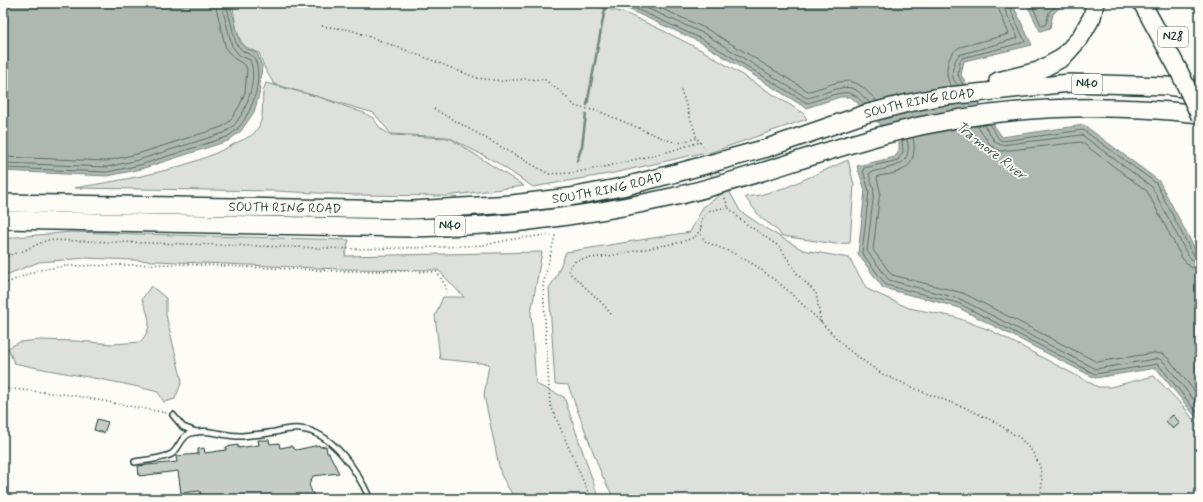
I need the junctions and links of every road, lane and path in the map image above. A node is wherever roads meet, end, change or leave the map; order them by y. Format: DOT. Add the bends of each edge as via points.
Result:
graph roads {
  1 [pos="1095,3"];
  2 [pos="1142,3"];
  3 [pos="1156,3"];
  4 [pos="322,26"];
  5 [pos="1184,70"];
  6 [pos="972,89"];
  7 [pos="681,90"];
  8 [pos="1200,92"];
  9 [pos="434,109"];
  10 [pos="1200,115"];
  11 [pos="697,138"];
  12 [pos="700,142"];
  13 [pos="705,149"];
  14 [pos="725,198"];
  15 [pos="3,202"];
  16 [pos="728,207"];
  17 [pos="3,220"];
  18 [pos="701,229"];
  19 [pos="3,257"];
  20 [pos="3,283"];
  21 [pos="447,293"];
  22 [pos="611,314"];
  23 [pos="821,322"];
  24 [pos="3,388"];
  25 [pos="173,415"];
  26 [pos="197,432"];
  27 [pos="134,462"];
  28 [pos="1041,496"];
  29 [pos="370,499"];
  30 [pos="591,499"];
  31 [pos="1041,499"];
  32 [pos="1047,499"];
  1 -- 6 [label="highway" via="1092,17 1080,38 1062,58 1038,71"];
  2 -- 5 [label="highway, N28"];
  3 -- 5 [label="highway, N28"];
  4 -- 11 [label="path" via="351,30 477,78 501,81 546,80 576,107 598,111 678,143"];
  5 -- 8 [label="highway, N28"];
  5 -- 10 [label="highway, N28, bridge"];
  6 -- 8 [label="highway, SOUTH RING ROAD / N40" via="1070,83 1166,86"];
  6 -- 15 [label="highway, SOUTH RING ROAD / N40" via="865,114 767,148 622,187 512,204 412,210"];
  7 -- 11 [label="path"];
  9 -- 12 [label="path" via="549,174 572,173 608,166"];
  10 -- 17 [label="highway, SOUTH RING ROAD / N40" via="1101,107 995,113 950,120 885,134 756,175 680,195 629,206 522,222 409,228"];
  11 -- 12 [label="path"];
  12 -- 13 [label="path"];
  14 -- 16 [label="path"];
  16 -- 18 [label="path" via="708,211 701,220"];
  16 -- 23 [label="path" via="741,220 780,247 798,275 816,293"];
  18 -- 22 [label="path" via="695,237 682,242 574,262 569,272"];
  18 -- 23 [label="path" via="701,235 706,242 755,265 785,288"];
  19 -- 30 [label="path" via="47,240 358,249 485,245 513,239 555,236 543,285 550,404"];
  20 -- 21 [label="path" via="38,270 66,266 180,264 337,271 437,272"];
  23 -- 28 [label="path" via="846,348 882,374 966,408 1020,438 1032,451 1040,466"];
  24 -- 25 [label="path" via="71,395"];
  25 -- 26 [label="lane" via="182,427"];
  26 -- 27 [label="lane" via="185,437 168,456"];
  26 -- 29 [label="lane" via="240,436 306,429 331,443 348,460"];
  28 -- 31 [label="path"];
  28 -- 32 [label="path"];
}
